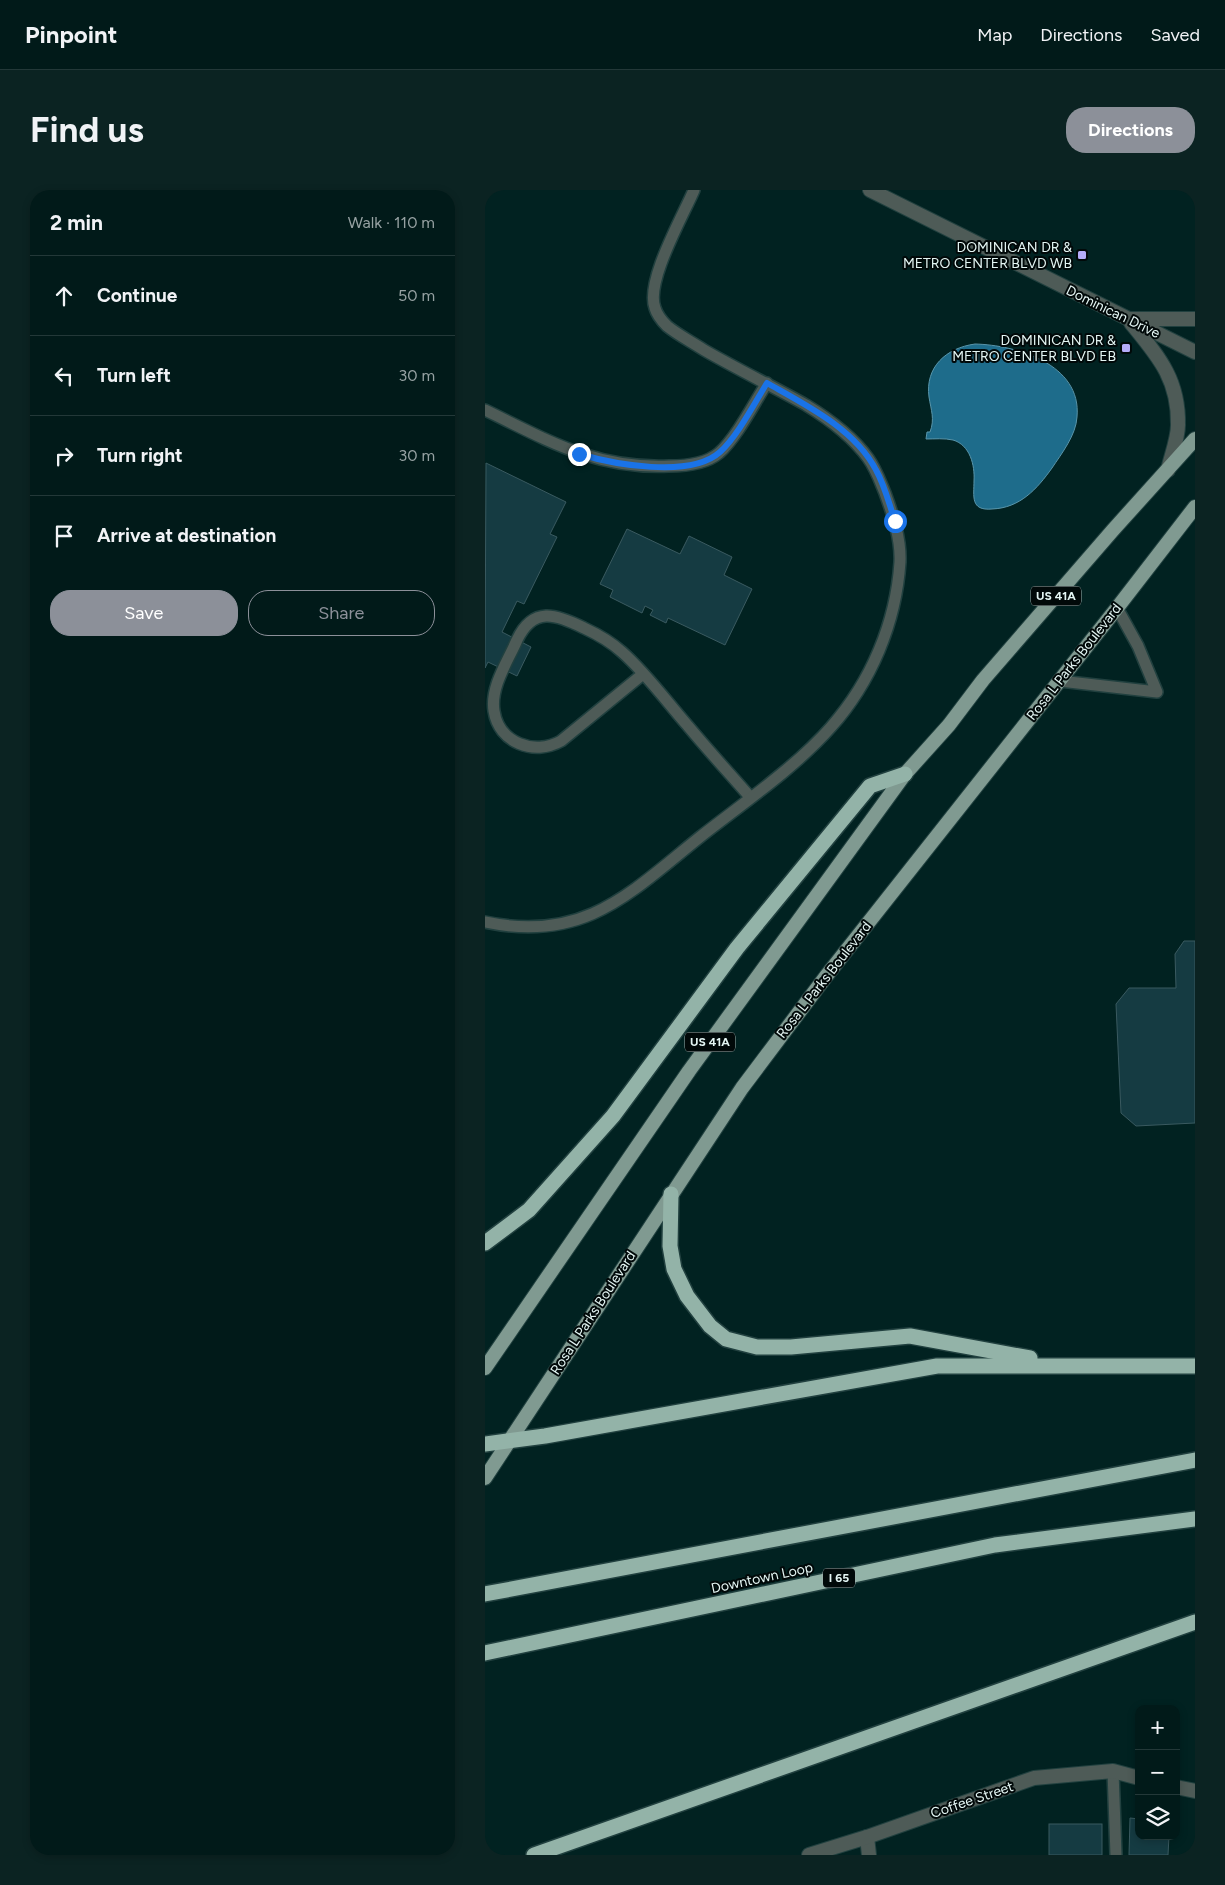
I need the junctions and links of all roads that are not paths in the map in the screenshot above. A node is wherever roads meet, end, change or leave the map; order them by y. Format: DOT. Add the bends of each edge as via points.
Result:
graph roads {
  1 [pos="694,190"];
  2 [pos="870,190"];
  3 [pos="1127,319"];
  4 [pos="1195,319"];
  5 [pos="1195,352"];
  6 [pos="767,383"];
  7 [pos="485,410"];
  8 [pos="1195,439"];
  9 [pos="1167,470"];
  10 [pos="1195,507"];
  11 [pos="1117,608"];
  12 [pos="643,674"];
  13 [pos="1059,681"];
  14 [pos="905,774"];
  15 [pos="750,797"];
  16 [pos="485,922"];
  17 [pos="671,1194"];
  18 [pos="485,1243"];
  19 [pos="1066,1365"];
  20 [pos="1195,1366"];
  21 [pos="485,1368"];
  22 [pos="508,1442"];
  23 [pos="485,1444"];
  24 [pos="1195,1460"];
  25 [pos="485,1478"];
  26 [pos="1195,1519"];
  27 [pos="485,1594"];
  28 [pos="1195,1622"];
  29 [pos="485,1653"];
  30 [pos="1113,1771"];
  31 [pos="1135,1777"];
  32 [pos="1180,1788"];
  33 [pos="1195,1792"];
  34 [pos="867,1836"];
  35 [pos="534,1855"];
  36 [pos="809,1855"];
  37 [pos="869,1855"];
  38 [pos="1116,1855"];
  1 -- 6 [label="lane" via="656,275 652,297 654,306 658,316 674,331"];
  2 -- 3 [label="street, Dominican Drive"];
  3 -- 4 [label="street"];
  3 -- 5 [label="street, Dominican Drive"];
  3 -- 9 [label="street" via="1160,360 1175,389 1178,426"];
  6 -- 7 [label="lane" via="719,453 707,460 675,466 634,466 596,459"];
  6 -- 15 [label="lane" via="830,420 867,456 877,470 889,504 900,562 887,630 876,660 860,688 830,728"];
  8 -- 9 [label="main road, US 41A"];
  9 -- 14 [label="main road, US 41A"];
  10 -- 11 [label="main road, Rosa L Parks Boulevard"];
  11 -- 13 [label="main road, Rosa L Parks Boulevard"];
  11 -- 13 [label="lane" via="1138,646 1157,692"];
  12 -- 12 [label="lane" via="622,652 594,633 565,618 546,615 533,621 520,635 494,695 494,714 499,726 517,743 524,747 549,747 561,741"];
  12 -- 15 [label="lane"];
  13 -- 17 [label="main road, Rosa L Parks Boulevard" via="827,975 742,1088"];
  14 -- 18 [label="highway" via="870,786 737,948 613,1116 529,1210"];
  14 -- 21 [label="main road, US 41A" via="689,1071"];
  15 -- 16 [label="lane" via="625,897 606,908 566,923 542,926 515,927"];
  17 -- 19 [label="highway" via="670,1246 674,1269 687,1296 710,1326 726,1339 757,1347 791,1348 910,1336"];
  17 -- 22 [label="main road, Rosa L Parks Boulevard"];
  19 -- 20 [label="highway"];
  19 -- 22 [label="highway" via="937,1366"];
  22 -- 23 [label="highway"];
  22 -- 25 [label="main road, Rosa L Parks Boulevard"];
  24 -- 27 [label="highway"];
  26 -- 29 [label="highway, Downtown Loop / I 65" via="995,1545"];
  28 -- 35 [label="highway"];
  30 -- 31 [label="street, Coffee Street"];
  30 -- 34 [label="street, Coffee Street" via="1034,1778"];
  30 -- 38 [label="lane"];
  32 -- 33 [label="street"];
  34 -- 36 [label="street, Coffee Street"];
  34 -- 37 [label="street"];
}
